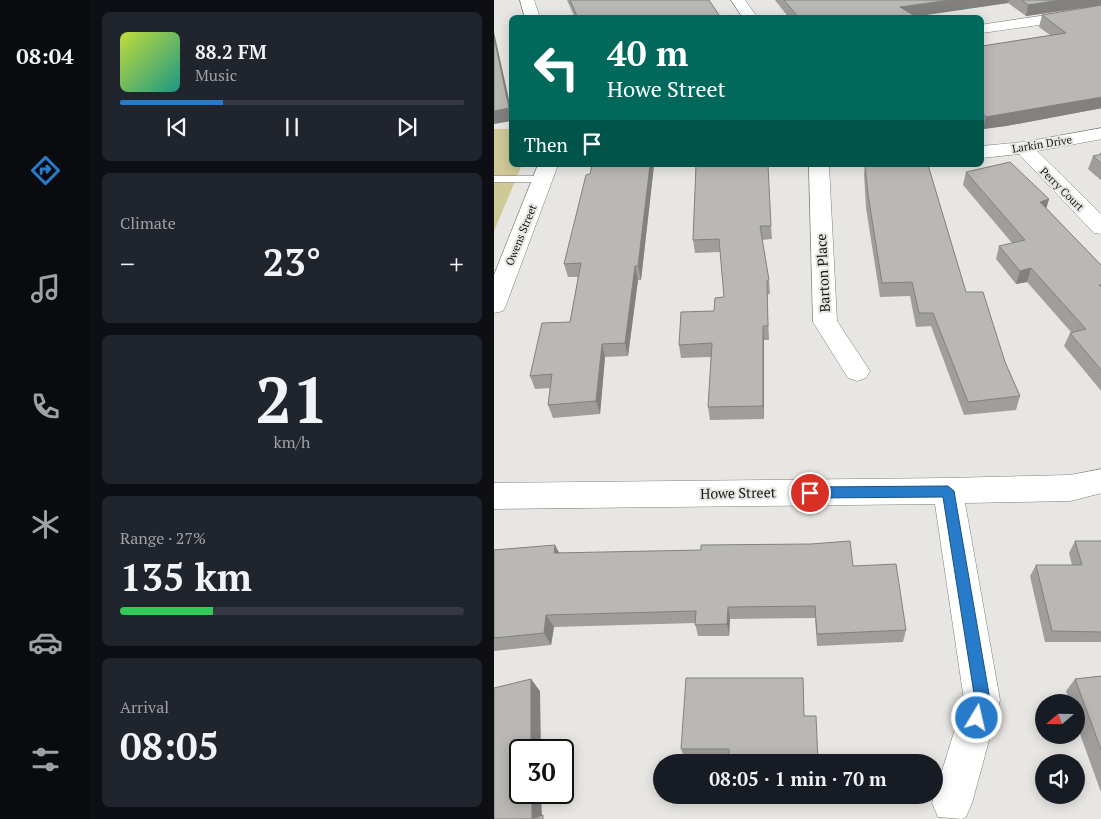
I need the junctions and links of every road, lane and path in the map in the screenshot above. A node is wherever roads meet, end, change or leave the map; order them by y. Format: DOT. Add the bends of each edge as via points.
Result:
graph roads {
  1 [pos="527,0"];
  2 [pos="738,0"];
  3 [pos="1101,11"];
  4 [pos="532,15"];
  5 [pos="749,15"];
  6 [pos="986,29"];
  7 [pos="1101,133"];
  8 [pos="1024,148"];
  9 [pos="984,152"];
  10 [pos="818,167"];
  11 [pos="546,172"];
  12 [pos="494,179"];
  13 [pos="1101,228"];
  14 [pos="502,266"];
  15 [pos="494,305"];
  16 [pos="857,371"];
  17 [pos="1101,481"];
  18 [pos="948,491"];
  19 [pos="494,496"];
  20 [pos="952,803"];
  1 -- 4 [label="street"];
  2 -- 5 [label="street"];
  3 -- 6 [label="street"];
  7 -- 8 [label="street, Larkin Drive"];
  8 -- 9 [label="street, Larkin Drive"];
  8 -- 13 [label="street, Perry Court"];
  10 -- 16 [label="street, Barton Place" via="825,322"];
  11 -- 12 [label="lane"];
  11 -- 14 [label="street, Owens Street"];
  14 -- 15 [label="street, Owens Street"];
  17 -- 18 [label="street, Howe Street" via="1070,488"];
  18 -- 19 [label="street, Howe Street"];
  18 -- 20 [label="street" via="982,700"];
}
